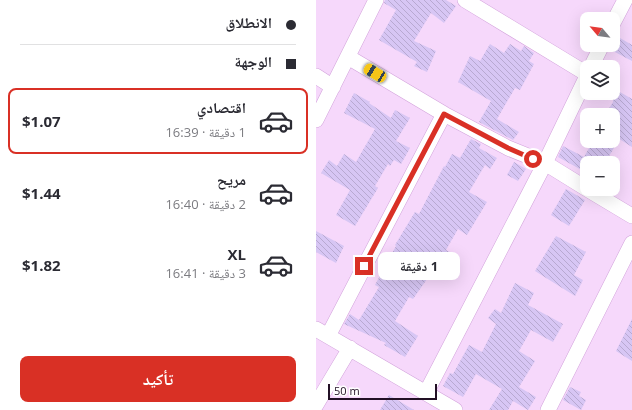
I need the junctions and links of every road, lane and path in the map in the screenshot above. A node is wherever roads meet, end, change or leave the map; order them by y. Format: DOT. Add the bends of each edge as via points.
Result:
graph roads {
  1 [pos="376,0"];
  2 [pos="465,0"];
  3 [pos="625,0"];
  4 [pos="619,12"];
  5 [pos="348,57"];
  6 [pos="580,71"];
  7 [pos="316,76"];
  8 [pos="333,86"];
  9 [pos="580,90"];
  10 [pos="444,114"];
  11 [pos="316,120"];
  12 [pos="545,163"];
  13 [pos="580,185"];
  14 [pos="599,196"];
  15 [pos="632,216"];
  16 [pos="632,243"];
  17 [pos="322,332"];
  18 [pos="350,348"];
  19 [pos="426,393"];
  20 [pos="316,405"];
  21 [pos="448,408"];
  22 [pos="548,410"];
  1 -- 5 [label="street"];
  2 -- 6 [label="street"];
  3 -- 4 [label="street"];
  5 -- 8 [label="street"];
  5 -- 10 [label="street"];
  7 -- 8 [label="street"];
  8 -- 11 [label="street"];
  9 -- 12 [label="street"];
  10 -- 12 [label="street" via="508,148"];
  10 -- 17 [label="street"];
  12 -- 13 [label="street"];
  12 -- 19 [label="street"];
  14 -- 15 [label="street"];
  16 -- 22 [label="street"];
  17 -- 18 [label="street"];
  18 -- 19 [label="street"];
  18 -- 20 [label="street"];
  19 -- 21 [label="street"];
}
